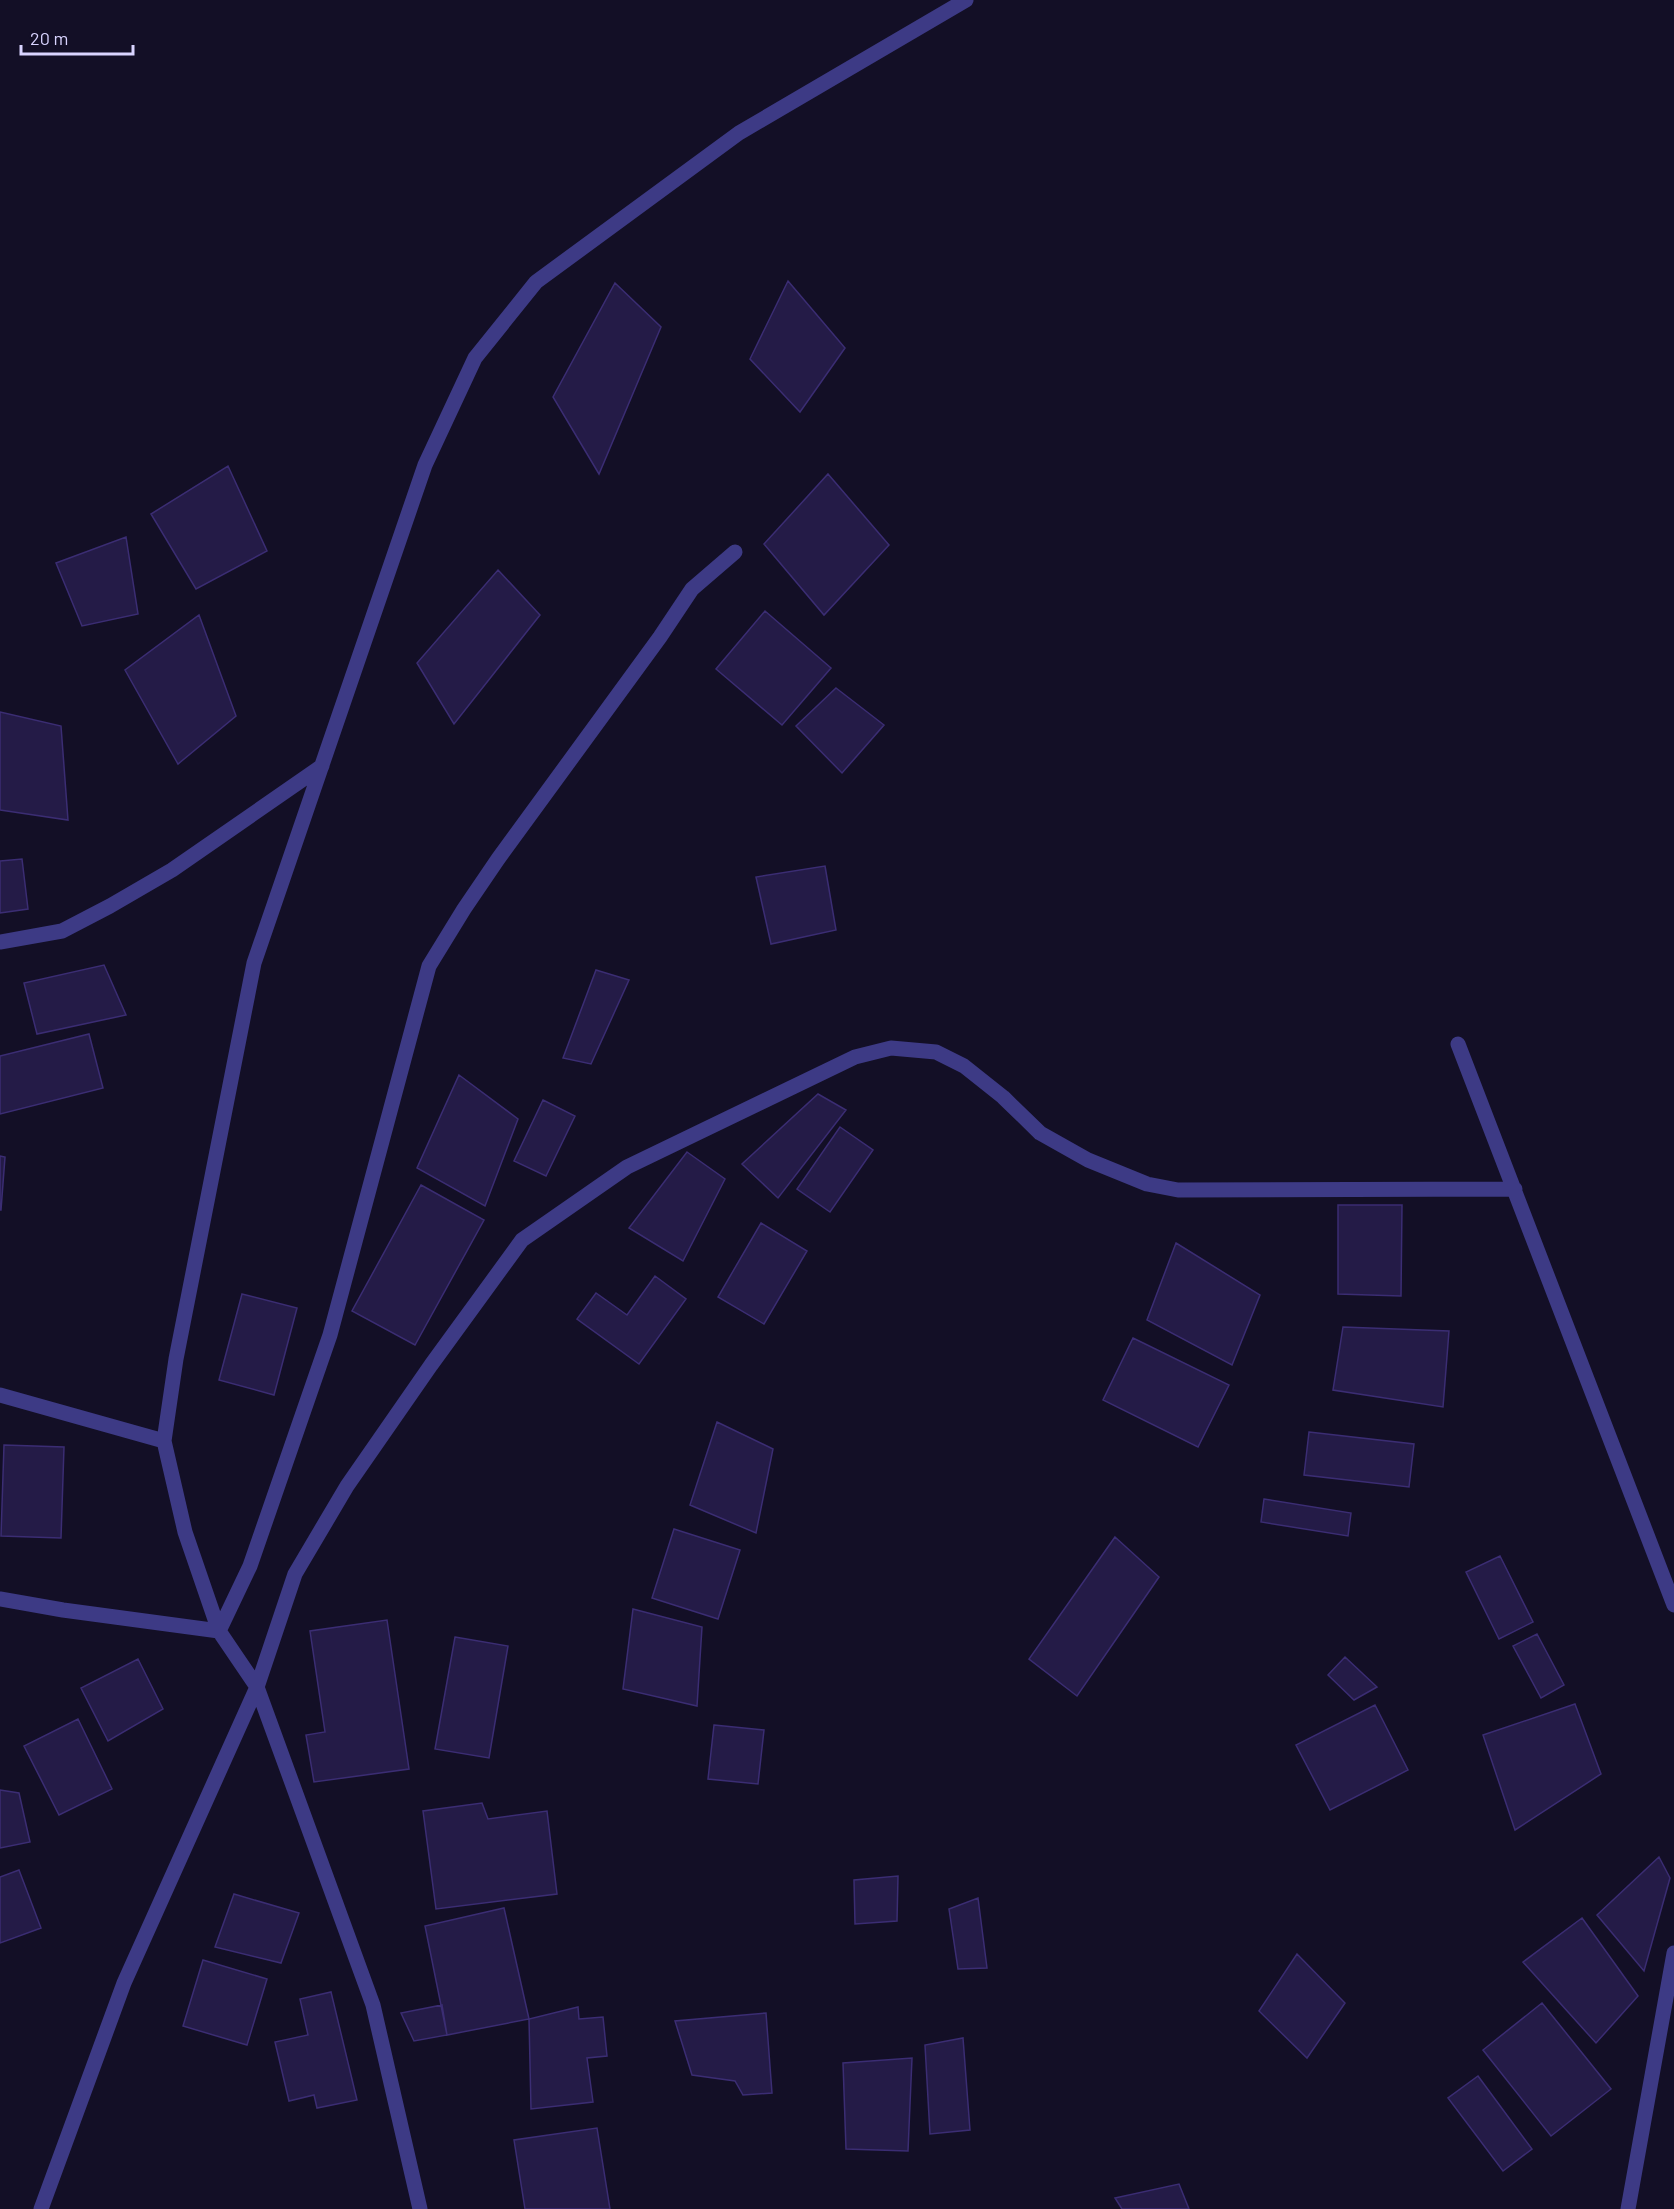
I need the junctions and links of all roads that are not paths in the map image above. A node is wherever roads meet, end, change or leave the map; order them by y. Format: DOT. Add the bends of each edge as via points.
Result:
graph roads {
  1 [pos="966,0"];
  2 [pos="735,552"];
  3 [pos="322,766"];
  4 [pos="0,942"];
  5 [pos="1458,1044"];
  6 [pos="1515,1189"];
  7 [pos="0,1395"];
  8 [pos="165,1441"];
  9 [pos="0,1599"];
  10 [pos="1674,1605"];
  11 [pos="219,1631"];
  12 [pos="257,1687"];
  13 [pos="1674,1953"];
  14 [pos="41,2209"];
  15 [pos="420,2209"];
  16 [pos="1628,2209"];
  1 -- 3 [label="street" via="739,133 536,282 475,358 425,465"];
  2 -- 11 [label="street" via="692,589 498,859 429,966 330,1335 250,1566"];
  3 -- 4 [label="street" via="172,870 110,906 62,931"];
  3 -- 8 [label="street" via="254,963 176,1359"];
  5 -- 6 [label="street"];
  6 -- 10 [label="street"];
  6 -- 12 [label="street" via="1178,1190 1147,1184 1088,1160 1040,1133 1003,1096 964,1066 936,1052 891,1047 855,1057 627,1167 522,1240 431,1365 342,1496 295,1574"];
  7 -- 8 [label="street"];
  8 -- 11 [label="street" via="185,1532"];
  9 -- 11 [label="street"];
  11 -- 12 [label="street"];
  12 -- 14 [label="street" via="124,1983"];
  12 -- 15 [label="street" via="373,2005"];
  13 -- 16 [label="street"];
}
